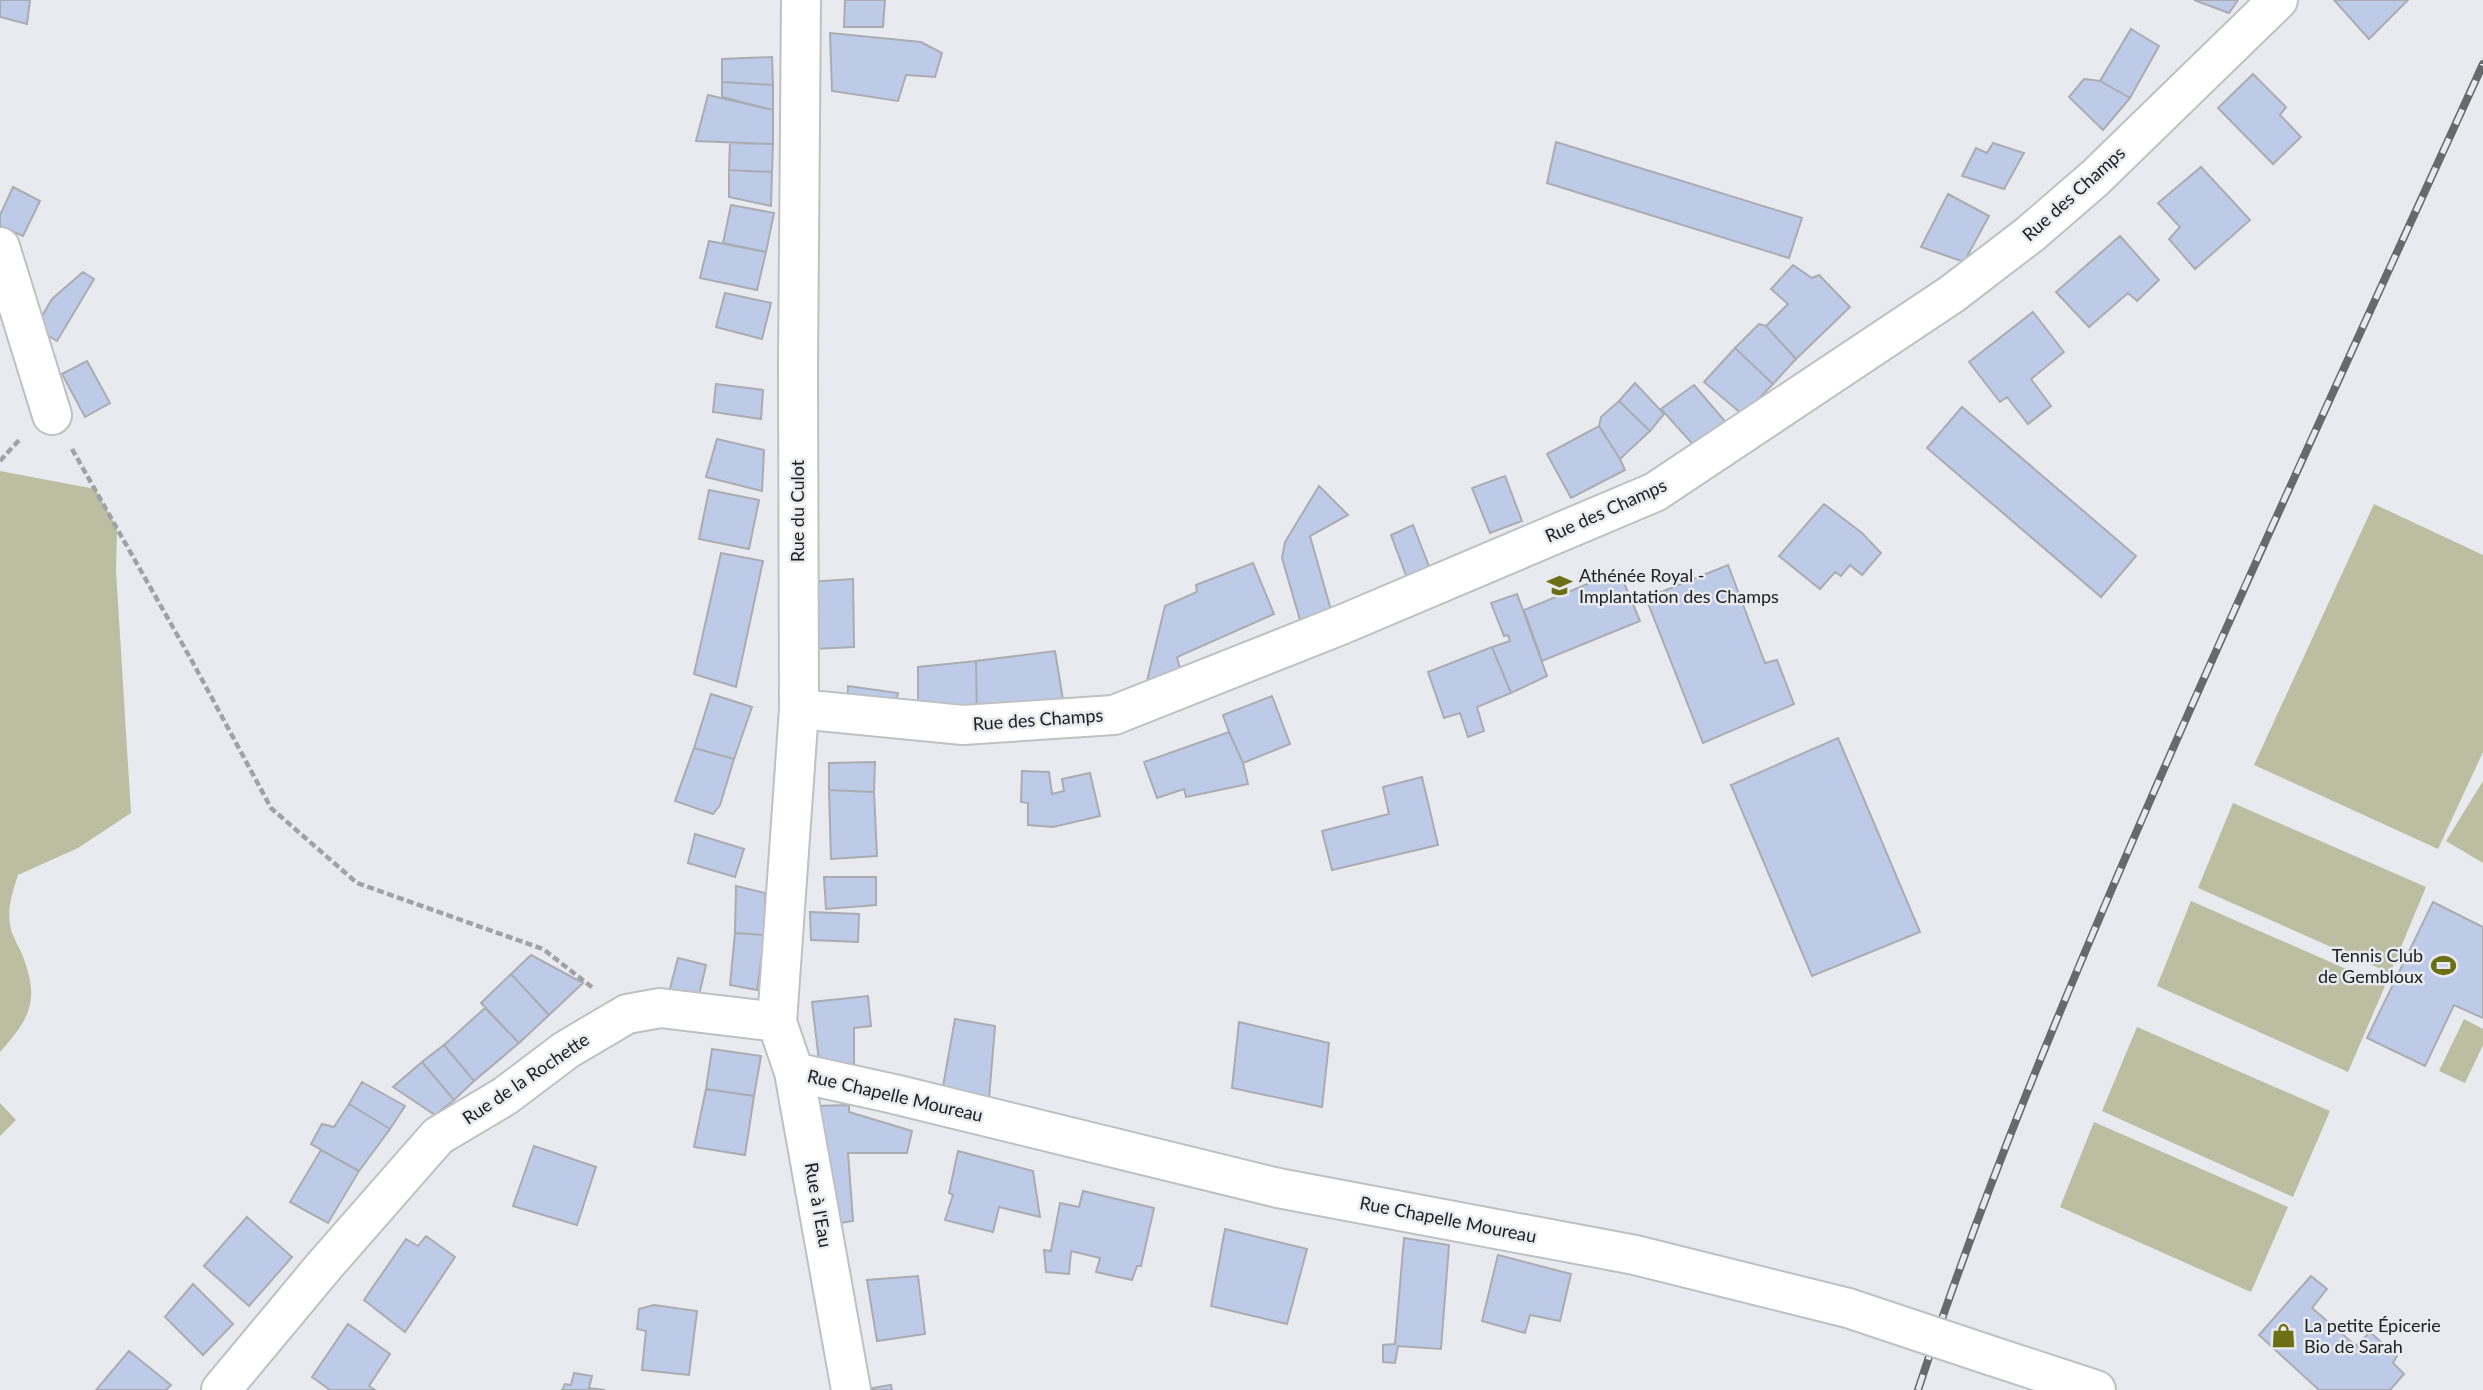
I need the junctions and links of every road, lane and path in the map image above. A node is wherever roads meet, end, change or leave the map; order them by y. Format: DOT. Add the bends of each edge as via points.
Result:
graph roads {
  1 [pos="802,0"];
  2 [pos="2277,0"];
  3 [pos="0,247"];
  4 [pos="52,415"];
  5 [pos="799,709"];
  6 [pos="626,1014"];
  7 [pos="777,1022"];
  8 [pos="794,1072"];
  9 [pos="221,1390"];
  10 [pos="850,1390"];
  11 [pos="2096,1390"];
  1 -- 5 [label="street, Rue du Culot"];
  2 -- 5 [label="street, Rue des Champs" via="2095,178 2029,235 1952,294 1655,492 1114,715 963,725"];
  3 -- 4 [label="street"];
  4 -- 6 [label="path" via="271,808 357,883 543,949"];
  5 -- 7 [label="street, Rue du Culot"];
  6 -- 7 [label="street, Rue de la Rochette" via="660,1008"];
  6 -- 9 [label="street, Rue de la Rochette" via="438,1136"];
  7 -- 8 [label="street, Rue à l'Eau"];
  8 -- 10 [label="street, Rue à l'Eau"];
  8 -- 11 [label="street, Rue Chapelle Moureau, bridge" via="1278,1188 1635,1255 1848,1308"];
}
